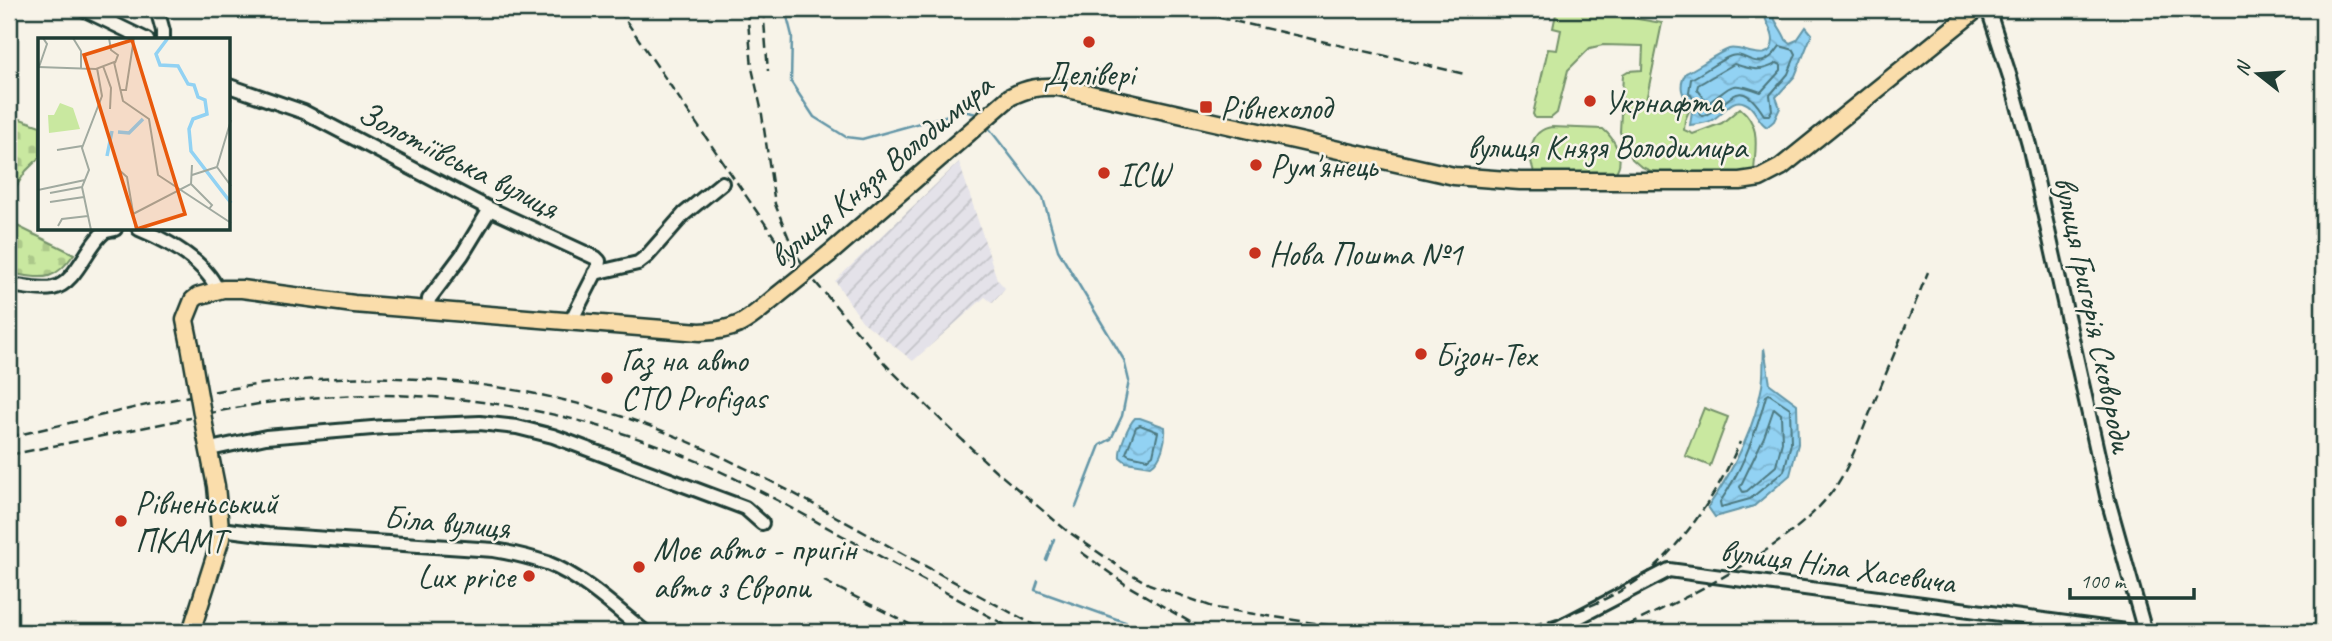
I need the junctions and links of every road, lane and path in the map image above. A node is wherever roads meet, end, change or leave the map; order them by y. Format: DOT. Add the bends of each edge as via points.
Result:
graph roads {
  1 [pos="83,9"];
  2 [pos="157,9"];
  3 [pos="1977,9"];
  4 [pos="1988,9"];
  5 [pos="143,38"];
  6 [pos="163,38"];
  7 [pos="231,87"];
  8 [pos="722,183"];
  9 [pos="490,209"];
  10 [pos="107,231"];
  11 [pos="154,232"];
  12 [pos="595,274"];
  13 [pos="9,285"];
  14 [pos="218,291"];
  15 [pos="428,309"];
  16 [pos="571,321"];
  17 [pos="208,443"];
  18 [pos="762,523"];
  19 [pos="221,529"];
  20 [pos="191,632"];
  21 [pos="645,632"];
  22 [pos="1549,632"];
  23 [pos="2134,632"];
  24 [pos="2145,632"];
  1 -- 5 [label="street"];
  2 -- 6 [label="street"];
  3 -- 16 [label="main road, вулиця Князя Володимира, bridge" via="1781,167 1740,181 1518,181 1454,176 1059,87 1032,88 1010,97 739,326 700,332"];
  4 -- 24 [label="street, вулиця Григорія Сковороди" via="2029,145 2108,500"];
  7 -- 9 [label="street, Золотіївська вулиця" via="304,112"];
  8 -- 12 [label="street" via="684,214 647,256"];
  9 -- 12 [label="street, Золотіївська вулиця" via="596,258"];
  9 -- 15 [label="street" via="429,299"];
  10 -- 13 [label="street" via="58,287"];
  11 -- 14 [label="street" via="199,264"];
  12 -- 16 [label="street"];
  14 -- 15 [label="main road, вулиця Князя Володимира" via="242,289"];
  14 -- 17 [label="main road, вулиця Князя Володимира, bridge" via="193,300 185,320"];
  15 -- 16 [label="main road, вулиця Князя Володимира"];
  17 -- 18 [label="street" via="384,427 480,423 517,427 553,436 745,508"];
  17 -- 19 [label="main road, вулиця Князя Володимира"];
  19 -- 20 [label="main road"];
  19 -- 21 [label="street, Біла вулиця" via="519,555 572,576"];
  22 -- 23 [label="street, вулиця Ніла Хасевича" via="1669,570"];
}
